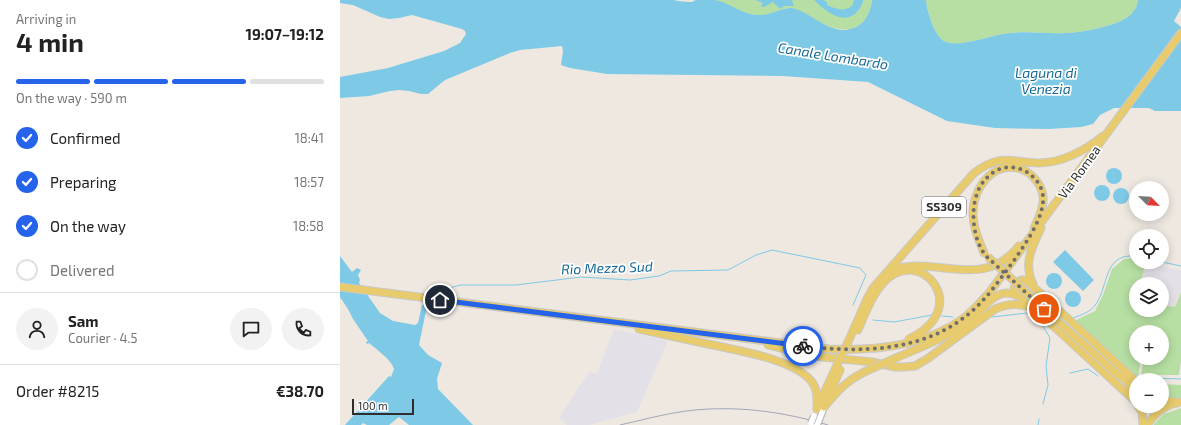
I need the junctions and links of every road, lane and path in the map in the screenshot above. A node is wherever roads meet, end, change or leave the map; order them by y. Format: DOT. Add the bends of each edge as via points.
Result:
graph roads {
  1 [pos="1181,33"];
  2 [pos="1111,129"];
  3 [pos="1012,159"];
  4 [pos="1048,214"];
  5 [pos="1035,225"];
  6 [pos="1023,248"];
  7 [pos="986,255"];
  8 [pos="887,272"];
  9 [pos="1001,278"];
  10 [pos="340,287"];
  11 [pos="1035,288"];
  12 [pos="1016,295"];
  13 [pos="1035,309"];
  14 [pos="980,310"];
  15 [pos="606,321"];
  16 [pos="737,337"];
  17 [pos="850,342"];
  18 [pos="889,347"];
  19 [pos="1129,375"];
  20 [pos="1125,380"];
  21 [pos="1129,383"];
  22 [pos="1129,385"];
  23 [pos="1129,396"];
  24 [pos="1169,401"];
  25 [pos="1179,403"];
  26 [pos="819,412"];
  27 [pos="1142,413"];
  28 [pos="1144,413"];
  29 [pos="812,424"];
  30 [pos="1145,425"];
  1 -- 2 [label="main road, Via Romea / SS309"];
  2 -- 3 [label="main road, SS309" via="1079,152 1062,159 1039,163"];
  2 -- 4 [label="main road, Via Romea / SS309"];
  3 -- 7 [label="main road" via="989,169 977,183 970,201 969,225 973,238"];
  3 -- 8 [label="main road, SS309" via="991,162 974,173"];
  4 -- 6 [label="main road, Via Romea / SS309"];
  4 -- 11 [label="main road" via="1029,258 1028,272"];
  5 -- 6 [label="main road"];
  5 -- 7 [label="main road" via="1043,203 1042,190 1033,176 1016,168 1001,168 990,174 977,194 973,215 974,225"];
  5 -- 8 [label="main road" via="1005,261 982,270 904,266"];
  6 -- 9 [label="main road, Via Romea / SS309"];
  7 -- 20 [label="main road, bridge"];
  8 -- 17 [label="main road, SS309" via="866,299"];
  9 -- 14 [label="main road"];
  9 -- 18 [label="main road, Via Romea / SS309" via="977,306 955,324 928,337"];
  10 -- 15 [label="main road, Via Romea / SS309"];
  11 -- 12 [label="main road" via="1026,280 1020,280 1014,288"];
  11 -- 19 [label="main road"];
  12 -- 13 [label="main road"];
  12 -- 14 [label="main road" via="999,295"];
  13 -- 16 [label="main road" via="1015,303 994,309 916,366 904,367 813,356"];
  13 -- 23 [label="main road"];
  14 -- 26 [label="main road, bridge" via="972,320 950,334 854,377 842,386"];
  15 -- 16 [label="main road, Via Romea / SS309"];
  15 -- 26 [label="main road, SS309" via="752,354 788,366 805,375 813,383"];
  16 -- 18 [label="main road, Via Romea / SS309" via="829,349"];
  17 -- 18 [label="main road, SS309" via="885,280 894,274 916,270 926,275 937,288 939,308 930,326 921,333"];
  17 -- 26 [label="main road, SS309"];
  20 -- 21 [label="main road"];
  20 -- 22 [label="main road"];
  24 -- 25 [label="main road"];
  25 -- 30 [label="main road" via="1158,411"];
  26 -- 29 [label="street, bridge"];
  27 -- 30 [label="main road"];
  28 -- 30 [label="main road"];
}
